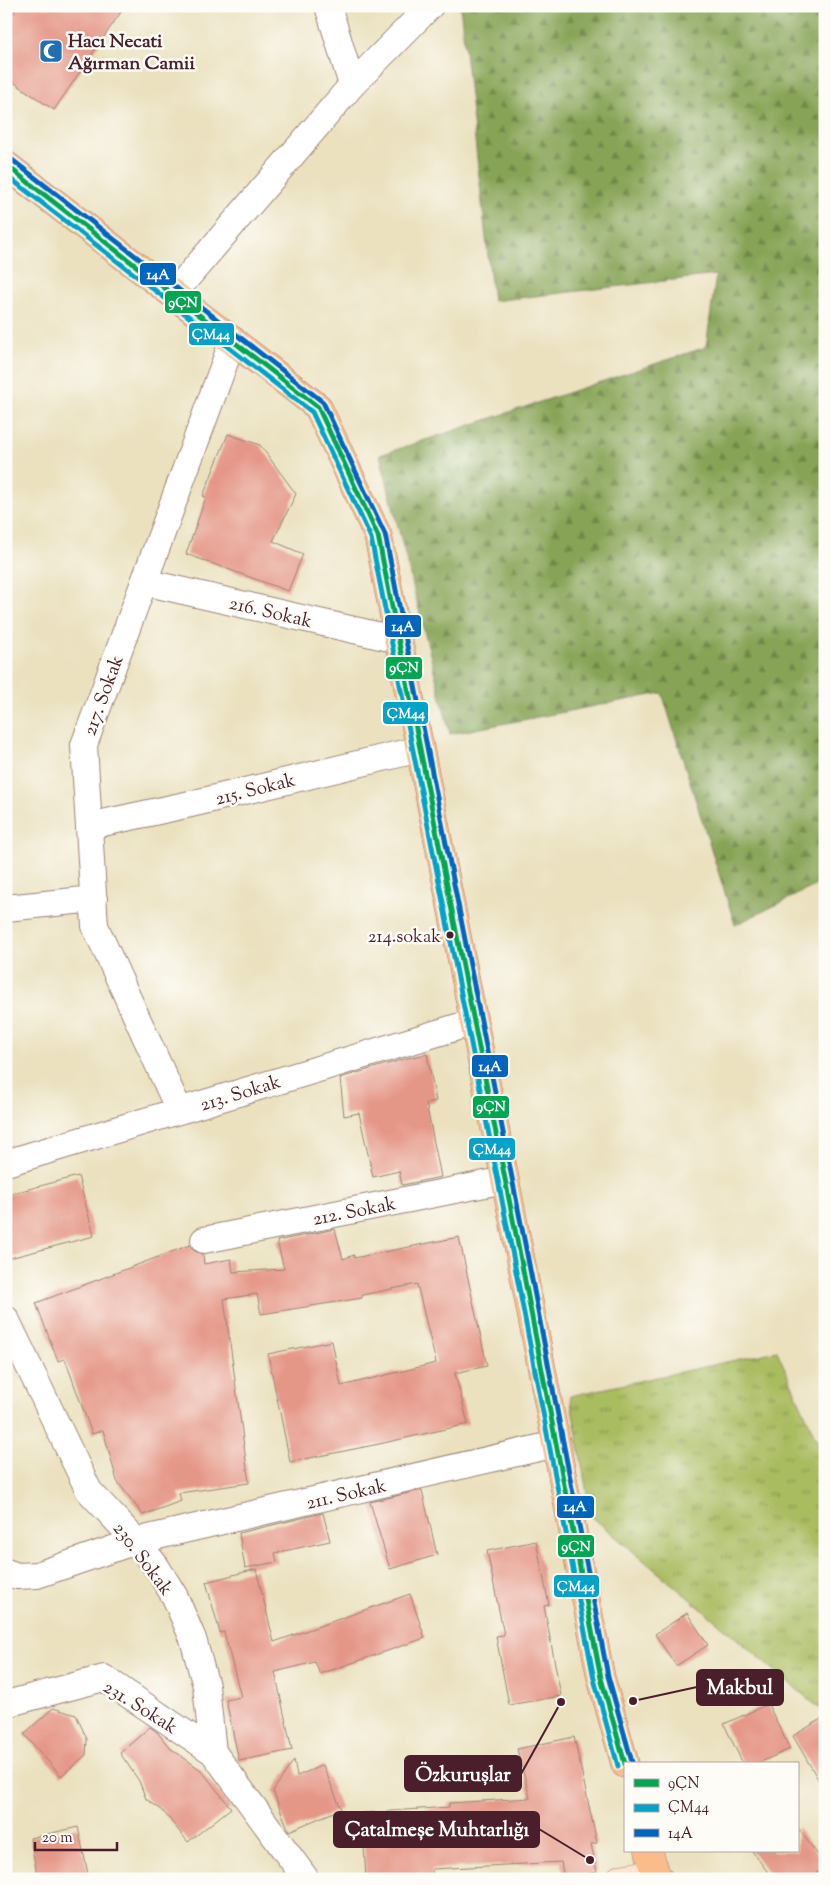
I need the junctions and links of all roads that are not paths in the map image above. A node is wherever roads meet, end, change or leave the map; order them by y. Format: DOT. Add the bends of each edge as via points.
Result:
graph roads {
  1 [pos="328,6"];
  2 [pos="430,6"];
  3 [pos="352,85"];
  4 [pos="6,165"];
  5 [pos="173,294"];
  6 [pos="232,340"];
  7 [pos="144,582"];
  8 [pos="398,640"];
  9 [pos="420,749"];
  10 [pos="89,826"];
  11 [pos="94,899"];
  12 [pos="6,908"];
  13 [pos="474,1022"];
  14 [pos="179,1110"];
  15 [pos="6,1163"];
  16 [pos="505,1180"];
  17 [pos="204,1240"];
  18 [pos="6,1319"];
  19 [pos="556,1444"];
  20 [pos="136,1541"];
  21 [pos="6,1572"];
  22 [pos="6,1704"];
  23 [pos="213,1752"];
  24 [pos="624,1762"];
  25 [pos="654,1868"];
  26 [pos="306,1879"];
  27 [pos="620,1879"];
  1 -- 3 [label="street"];
  2 -- 3 [label="street"];
  3 -- 5 [label="street"];
  4 -- 5 [label="main road"];
  5 -- 6 [label="main road"];
  6 -- 7 [label="street, 217. Sokak"];
  6 -- 8 [label="main road" via="318,407 378,536"];
  7 -- 8 [label="street, 216. Sokak"];
  7 -- 10 [label="street, 217. Sokak" via="84,745"];
  8 -- 9 [label="main road"];
  9 -- 10 [label="street, 215. Sokak"];
  9 -- 13 [label="main road"];
  10 -- 11 [label="street, 217. Sokak"];
  11 -- 12 [label="street"];
  11 -- 14 [label="street, 217. Sokak" via="95,926"];
  13 -- 14 [label="street, 213. Sokak"];
  13 -- 16 [label="main road"];
  14 -- 15 [label="street, 213. Sokak"];
  16 -- 17 [label="street, 212. Sokak"];
  16 -- 19 [label="main road"];
  18 -- 20 [label="street, 230. Sokak" via="90,1491"];
  19 -- 20 [label="street, 211. Sokak"];
  19 -- 24 [label="main road" via="601,1678"];
  20 -- 21 [label="street, 211. Sokak" via="37,1575 17,1576"];
  20 -- 23 [label="street, 230. Sokak" via="175,1597 193,1639 206,1686"];
  22 -- 23 [label="street, 231. Sokak" via="104,1678"];
  23 -- 26 [label="street"];
  25 -- 27 [label="street"];
}
